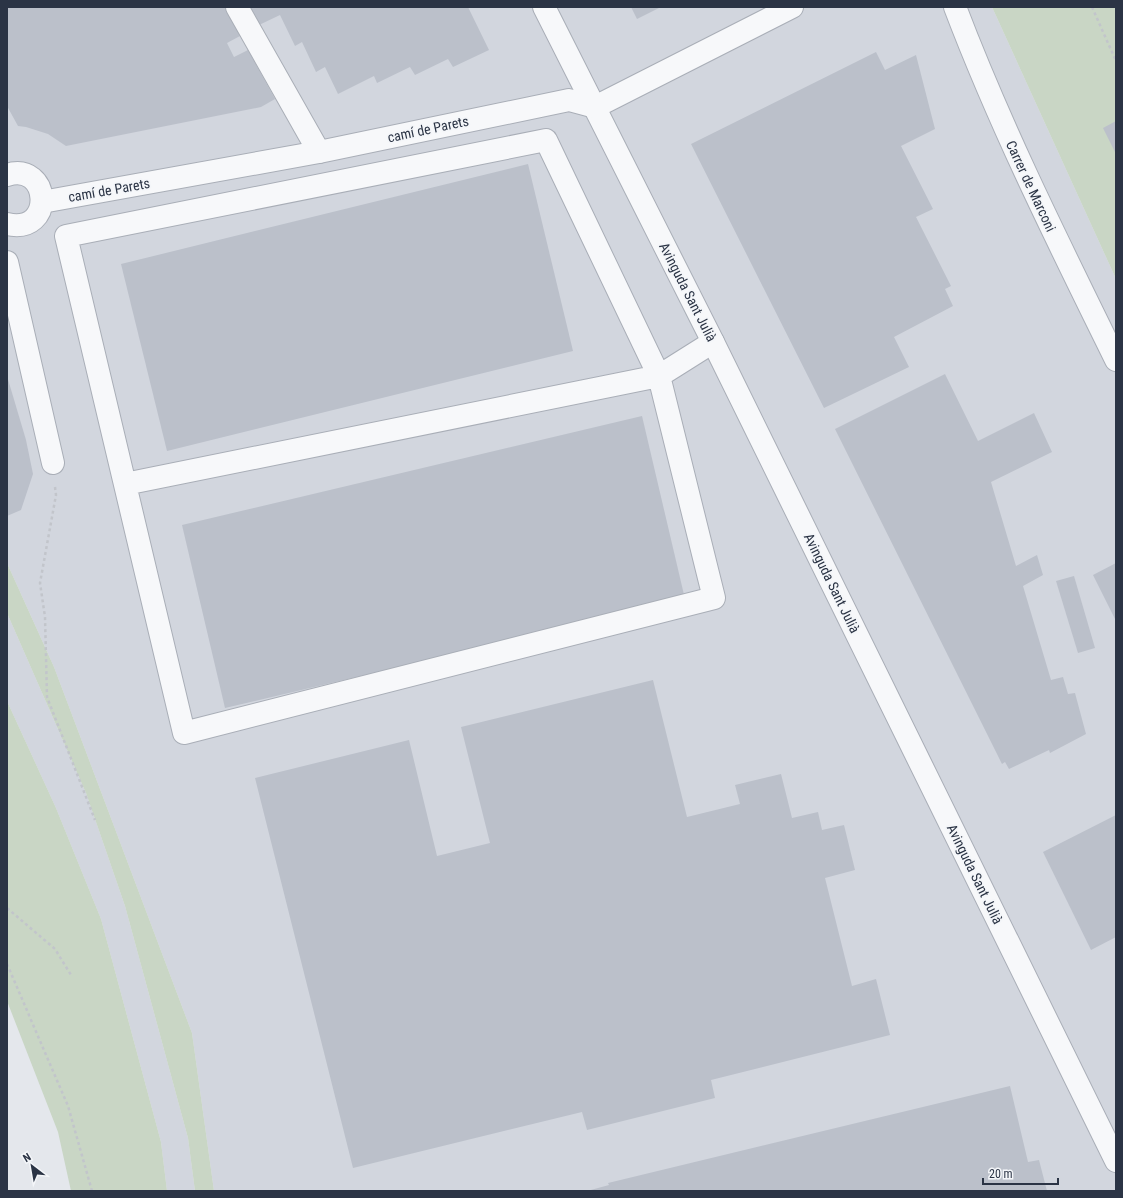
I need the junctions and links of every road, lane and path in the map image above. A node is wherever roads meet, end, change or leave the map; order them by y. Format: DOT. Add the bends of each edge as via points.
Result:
graph roads {
  1 [pos="237,7"];
  2 [pos="544,7"];
  3 [pos="792,7"];
  4 [pos="954,7"];
  5 [pos="1092,7"];
  6 [pos="1116,61"];
  7 [pos="595,107"];
  8 [pos="319,152"];
  9 [pos="7,174"];
  10 [pos="42,202"];
  11 [pos="7,225"];
  12 [pos="7,262"];
  13 [pos="713,342"];
  14 [pos="1116,360"];
  15 [pos="659,376"];
  16 [pos="53,463"];
  17 [pos="125,484"];
  18 [pos="95,820"];
  19 [pos="7,908"];
  20 [pos="7,964"];
  21 [pos="71,975"];
  22 [pos="1116,1161"];
  23 [pos="92,1191"];
  1 -- 8 [label="street"];
  2 -- 7 [label="street, Avinguda Sant Julià"];
  3 -- 7 [label="street"];
  4 -- 14 [label="street, Carrer de Marconi" via="1008,137"];
  5 -- 6 [label="path"];
  7 -- 8 [label="street, camí de Parets" via="569,100"];
  7 -- 13 [label="street, Avinguda Sant Julià"];
  8 -- 10 [label="street, camí de Parets"];
  9 -- 10 [label="street" via="23,174 31,178 38,185"];
  10 -- 11 [label="street" via="40,211 34,218 26,223"];
  12 -- 16 [label="street"];
  13 -- 15 [label="street"];
  13 -- 22 [label="street, Avinguda Sant Julià"];
  15 -- 17 [label="street"];
  15 -- 17 [label="street" via="546,140 66,236"];
  15 -- 17 [label="street" via="714,598 184,733"];
  16 -- 18 [label="path" via="56,495 40,583 45,617 47,697"];
  19 -- 21 [label="path" via="55,949"];
  20 -- 23 [label="path" via="68,1106"];
}
